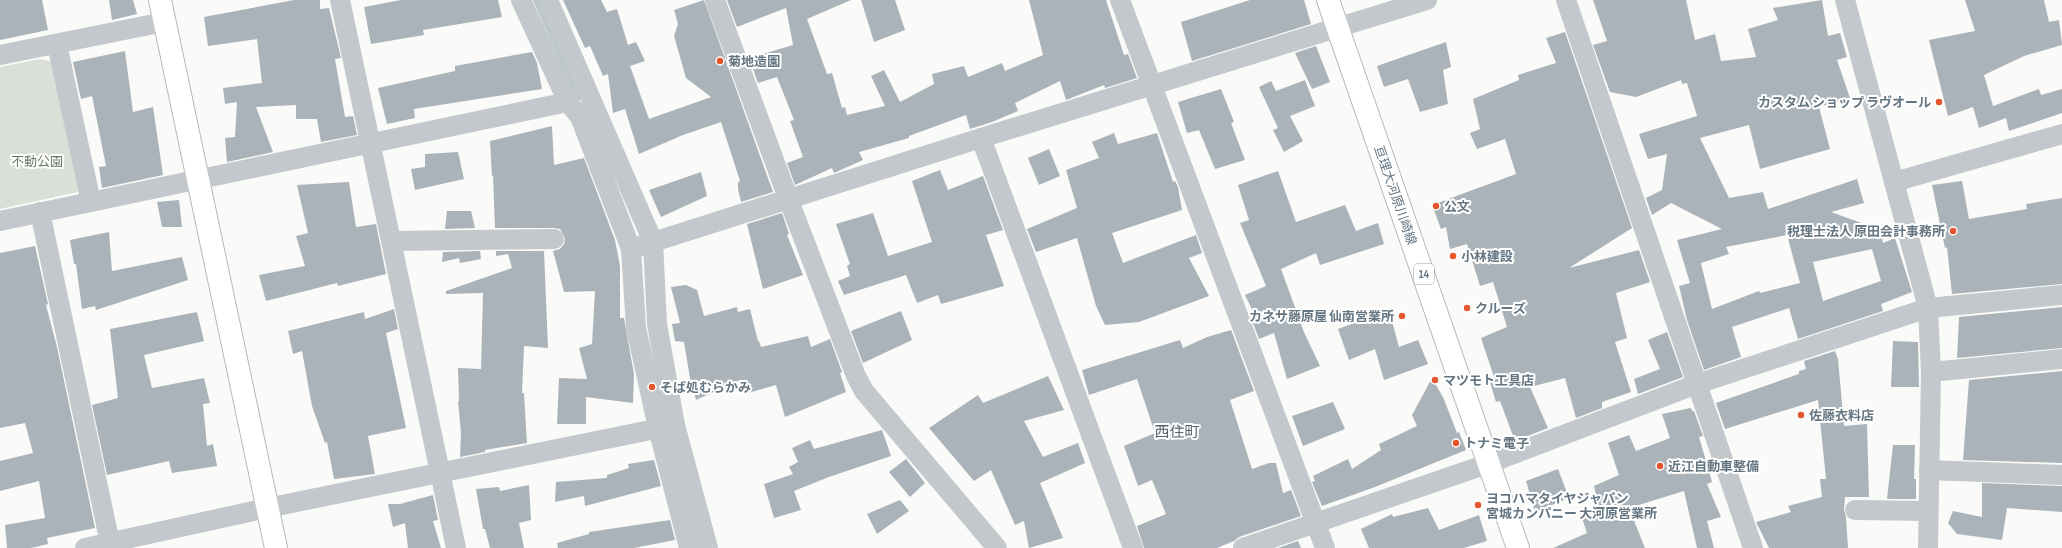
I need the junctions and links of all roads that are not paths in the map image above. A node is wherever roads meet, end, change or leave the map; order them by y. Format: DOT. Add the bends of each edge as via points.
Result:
graph roads {
  1 [pos="160,0"];
  2 [pos="340,0"];
  3 [pos="521,0"];
  4 [pos="548,0"];
  5 [pos="715,0"];
  6 [pos="1120,0"];
  7 [pos="1328,0"];
  8 [pos="1427,0"];
  9 [pos="1566,0"];
  10 [pos="1845,0"];
  11 [pos="164,22"];
  12 [pos="1338,28"];
  13 [pos="57,44"];
  14 [pos="0,55"];
  15 [pos="1152,84"];
  16 [pos="568,102"];
  17 [pos="2062,134"];
  18 [pos="981,138"];
  19 [pos="370,143"];
  20 [pos="198,179"];
  21 [pos="1894,182"];
  22 [pos="788,198"];
  23 [pos="91,202"];
  24 [pos="40,212"];
  25 [pos="0,221"];
  26 [pos="554,239"];
  27 [pos="391,241"];
  28 [pos="653,242"];
  29 [pos="631,249"];
  30 [pos="2062,295"];
  31 [pos="1928,308"];
  32 [pos="2062,360"];
  33 [pos="1931,372"];
  34 [pos="1697,384"];
  35 [pos="666,427"];
  36 [pos="1490,463"];
  37 [pos="1930,470"];
  38 [pos="440,473"];
  39 [pos="2062,475"];
  40 [pos="267,508"];
  41 [pos="1855,510"];
  42 [pos="1928,511"];
  43 [pos="1316,522"];
  44 [pos="110,545"];
  45 [pos="85,548"];
  46 [pos="276,548"];
  47 [pos="456,548"];
  48 [pos="689,548"];
  49 [pos="708,548"];
  50 [pos="997,548"];
  51 [pos="1133,548"];
  52 [pos="1243,548"];
  53 [pos="1325,548"];
  54 [pos="1518,548"];
  55 [pos="1752,548"];
  56 [pos="1928,548"];
  1 -- 11 [label="main road"];
  2 -- 19 [label="street"];
  3 -- 16 [label="street"];
  4 -- 28 [label="street"];
  5 -- 22 [label="street"];
  6 -- 15 [label="street"];
  7 -- 12 [label="main road, 亘理大河原川崎線 / 14"];
  8 -- 12 [label="street"];
  9 -- 34 [label="street"];
  10 -- 21 [label="street"];
  11 -- 13 [label="street"];
  11 -- 20 [label="main road"];
  12 -- 15 [label="street"];
  12 -- 36 [label="main road, 亘理大河原川崎線 / 14"];
  13 -- 14 [label="street"];
  13 -- 23 [label="street"];
  15 -- 18 [label="street"];
  15 -- 43 [label="street"];
  16 -- 19 [label="street"];
  16 -- 29 [label="street" via="580,117"];
  17 -- 21 [label="street"];
  18 -- 22 [label="street"];
  18 -- 51 [label="street"];
  19 -- 20 [label="street"];
  19 -- 27 [label="street"];
  20 -- 23 [label="street"];
  20 -- 40 [label="main road"];
  21 -- 31 [label="street"];
  22 -- 28 [label="street"];
  22 -- 50 [label="street" via="864,391"];
  23 -- 24 [label="street"];
  24 -- 25 [label="street"];
  24 -- 44 [label="street"];
  26 -- 27 [label="street"];
  27 -- 38 [label="street"];
  28 -- 29 [label="street"];
  28 -- 35 [label="street"];
  29 -- 35 [label="street" via="636,328"];
  30 -- 31 [label="street"];
  31 -- 33 [label="street"];
  31 -- 34 [label="street"];
  32 -- 33 [label="street"];
  33 -- 37 [label="street"];
  34 -- 36 [label="street"];
  34 -- 55 [label="street"];
  35 -- 38 [label="street"];
  35 -- 48 [label="street"];
  35 -- 49 [label="street"];
  36 -- 43 [label="street"];
  36 -- 54 [label="main road, 亘理大河原川崎線 / 14"];
  37 -- 39 [label="street"];
  37 -- 42 [label="street"];
  38 -- 40 [label="street"];
  38 -- 47 [label="street"];
  40 -- 44 [label="street"];
  40 -- 46 [label="main road"];
  41 -- 42 [label="street"];
  42 -- 56 [label="street"];
  43 -- 52 [label="street"];
  43 -- 53 [label="street"];
  44 -- 45 [label="street"];
}
